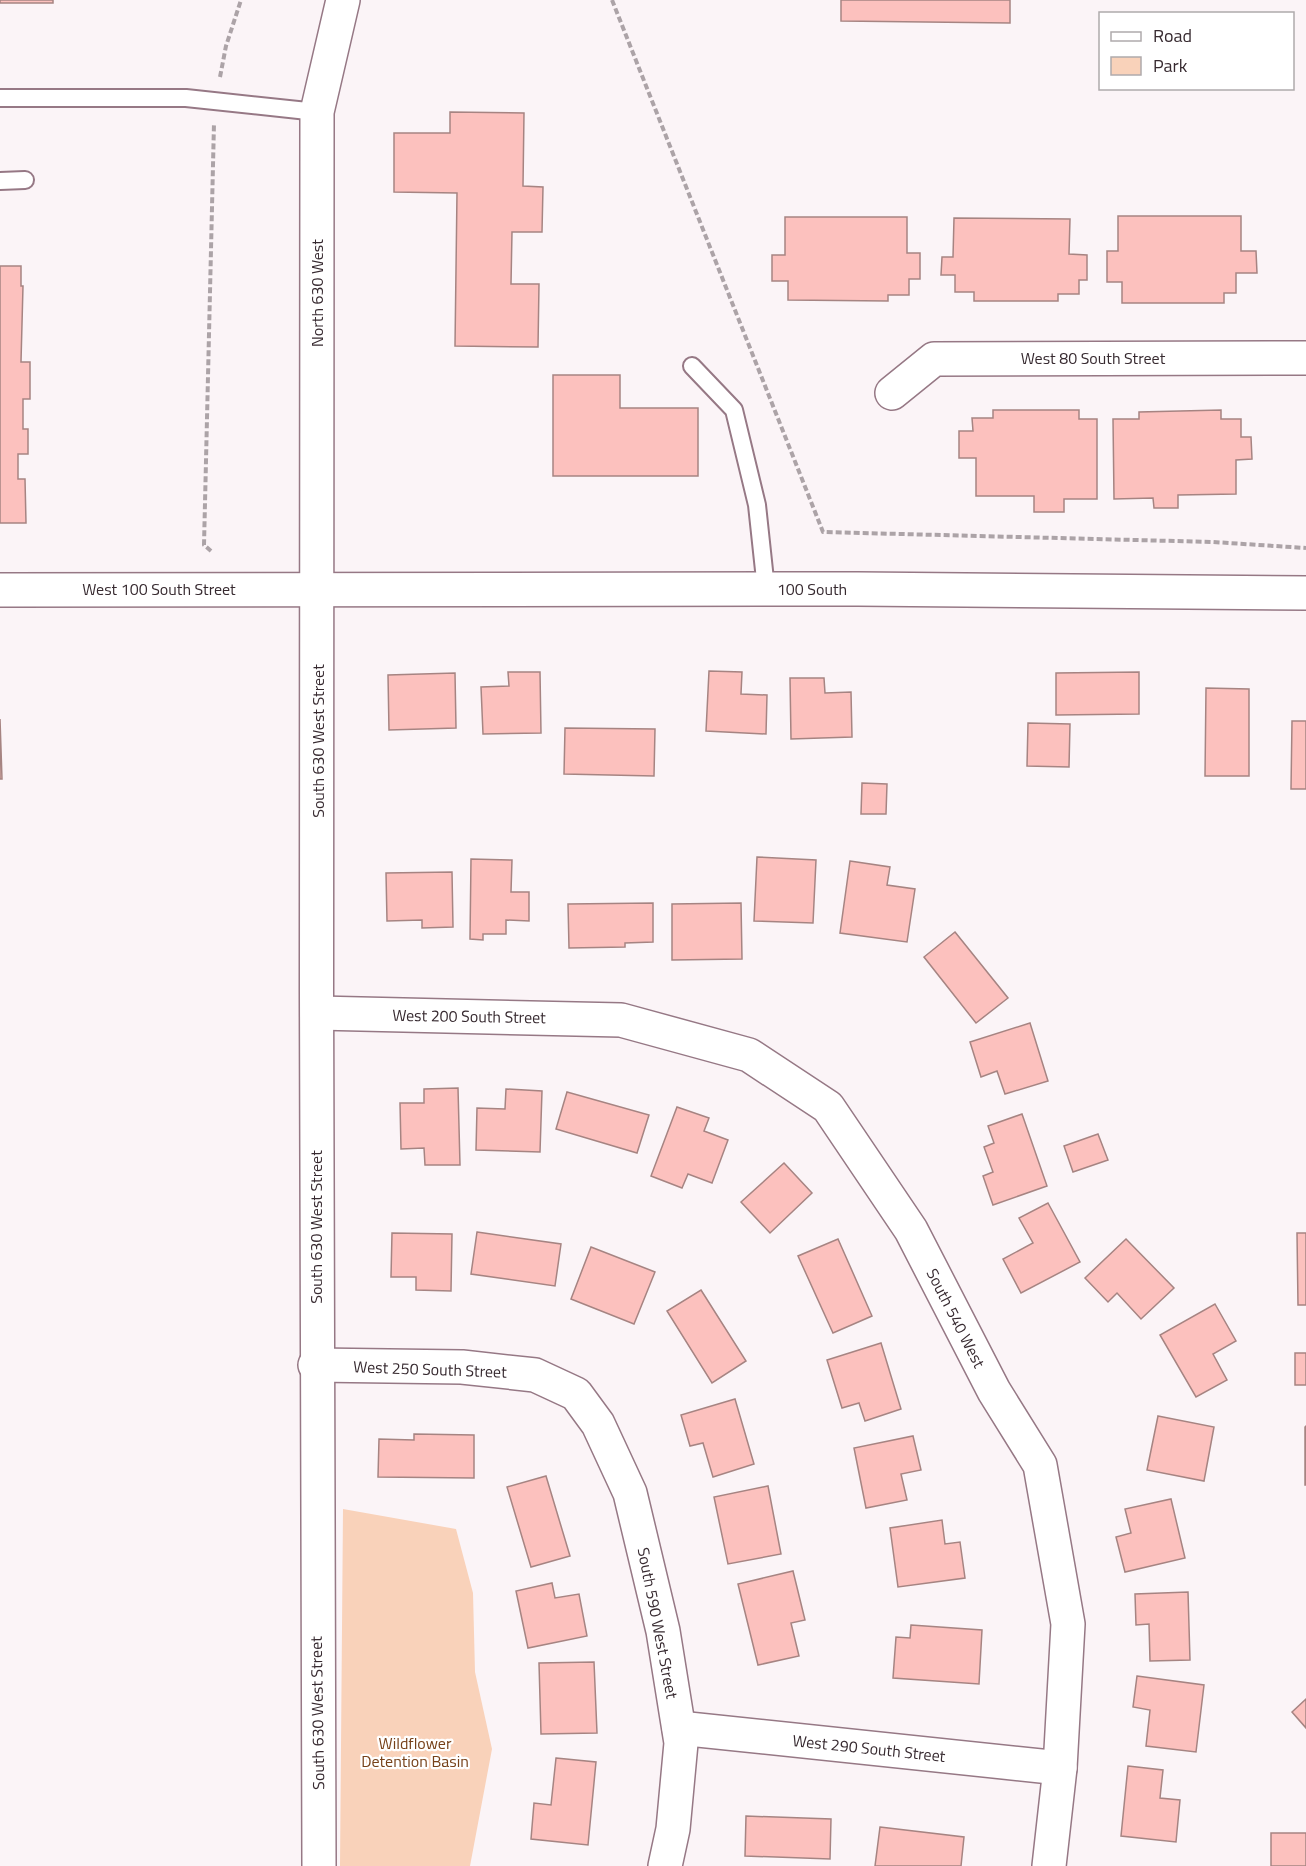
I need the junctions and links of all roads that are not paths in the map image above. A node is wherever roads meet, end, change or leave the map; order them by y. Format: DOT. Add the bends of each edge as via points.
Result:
graph roads {
  1 [pos="343,0"];
  2 [pos="0,98"];
  3 [pos="317,112"];
  4 [pos="0,180"];
  5 [pos="25,180"];
  6 [pos="1306,358"];
  7 [pos="692,366"];
  8 [pos="892,393"];
  9 [pos="318,589"];
  10 [pos="766,589"];
  11 [pos="0,590"];
  12 [pos="1306,593"];
  13 [pos="318,1013"];
  14 [pos="621,1020"];
  15 [pos="315,1365"];
  16 [pos="576,1394"];
  17 [pos="679,1728"];
  18 [pos="1060,1768"];
  19 [pos="319,1866"];
  20 [pos="665,1866"];
  21 [pos="1049,1866"];
  1 -- 3 [label="street, North 630 West"];
  2 -- 3 [label="lane" via="186,98"];
  3 -- 9 [label="street, North 630 West"];
  4 -- 5 [label="lane"];
  6 -- 8 [label="street, West 80 South Street" via="934,359"];
  7 -- 10 [label="lane" via="734,410 757,505"];
  9 -- 10 [label="street, 100 South"];
  9 -- 11 [label="street, West 100 South Street"];
  9 -- 13 [label="street, South 630 West Street"];
  10 -- 12 [label="street, 100 South"];
  13 -- 14 [label="street, West 200 South Street"];
  13 -- 15 [label="street, South 630 West Street"];
  14 -- 18 [label="street, South 540 West" via="749,1055 828,1107 911,1230 994,1391 1040,1465 1068,1624"];
  15 -- 16 [label="street, West 250 South Street" via="462,1367 535,1375"];
  15 -- 19 [label="street, South 630 West Street"];
  16 -- 17 [label="street, South 590 West Street" via="598,1424 630,1492 663,1631"];
  17 -- 18 [label="street, West 290 South Street"];
  17 -- 20 [label="street, South 590 West Street" via="675,1807"];
  18 -- 21 [label="street, South 540 West"];
}
